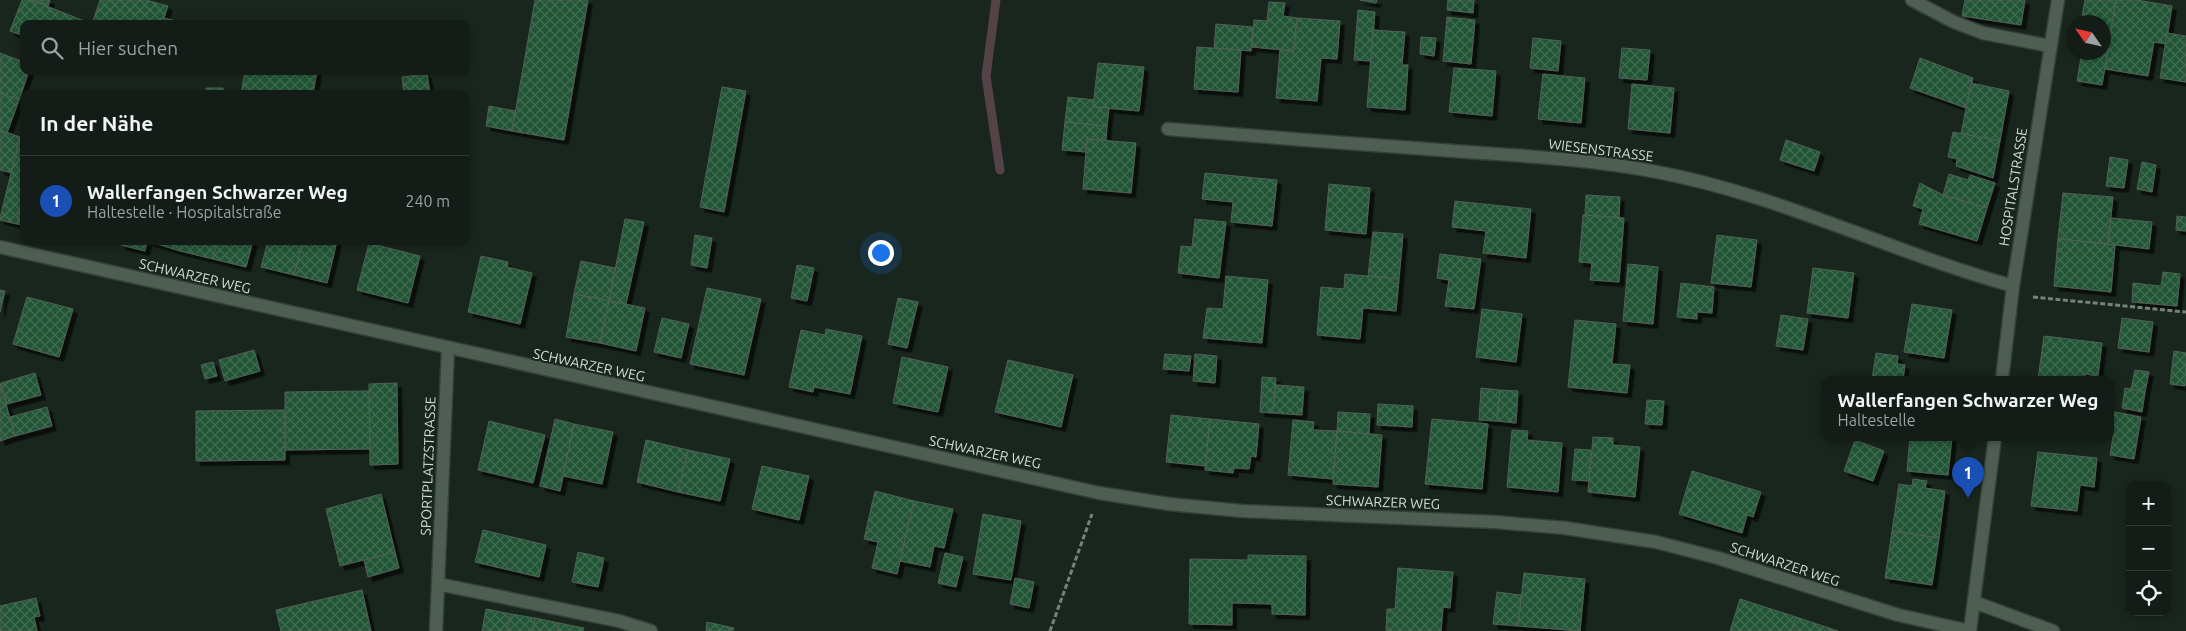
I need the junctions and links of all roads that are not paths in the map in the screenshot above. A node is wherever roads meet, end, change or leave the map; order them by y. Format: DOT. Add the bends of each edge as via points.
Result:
graph roads {
  1 [pos="1912,0"];
  2 [pos="2058,0"];
  3 [pos="2050,46"];
  4 [pos="1168,129"];
  5 [pos="0,247"];
  6 [pos="2012,290"];
  7 [pos="448,349"];
  8 [pos="2002,376"];
  9 [pos="1994,441"];
  10 [pos="438,584"];
  11 [pos="1974,602"];
  12 [pos="436,631"];
  13 [pos="651,631"];
  14 [pos="1970,631"];
  15 [pos="2053,631"];
  1 -- 3 [label="street" via="1983,33"];
  2 -- 3 [label="street, HOSPITALSTRASSE"];
  3 -- 6 [label="street, HOSPITALSTRASSE"];
  4 -- 6 [label="street, WIESENSTRASSE" via="1568,160 1656,171 1761,200"];
  5 -- 7 [label="street, SCHWARZER WEG"];
  6 -- 8 [label="street, HOSPITALSTRASSE"];
  7 -- 10 [label="street, SPORTPLATZSTRASSE"];
  7 -- 14 [label="street, SCHWARZER WEG" via="1099,493 1242,511 1564,528 1656,542 1898,614"];
  9 -- 11 [label="street"];
  10 -- 12 [label="street, SPORTPLATZSTRASSE"];
  10 -- 13 [label="street" via="619,620"];
  11 -- 14 [label="street"];
  11 -- 15 [label="street"];
}
